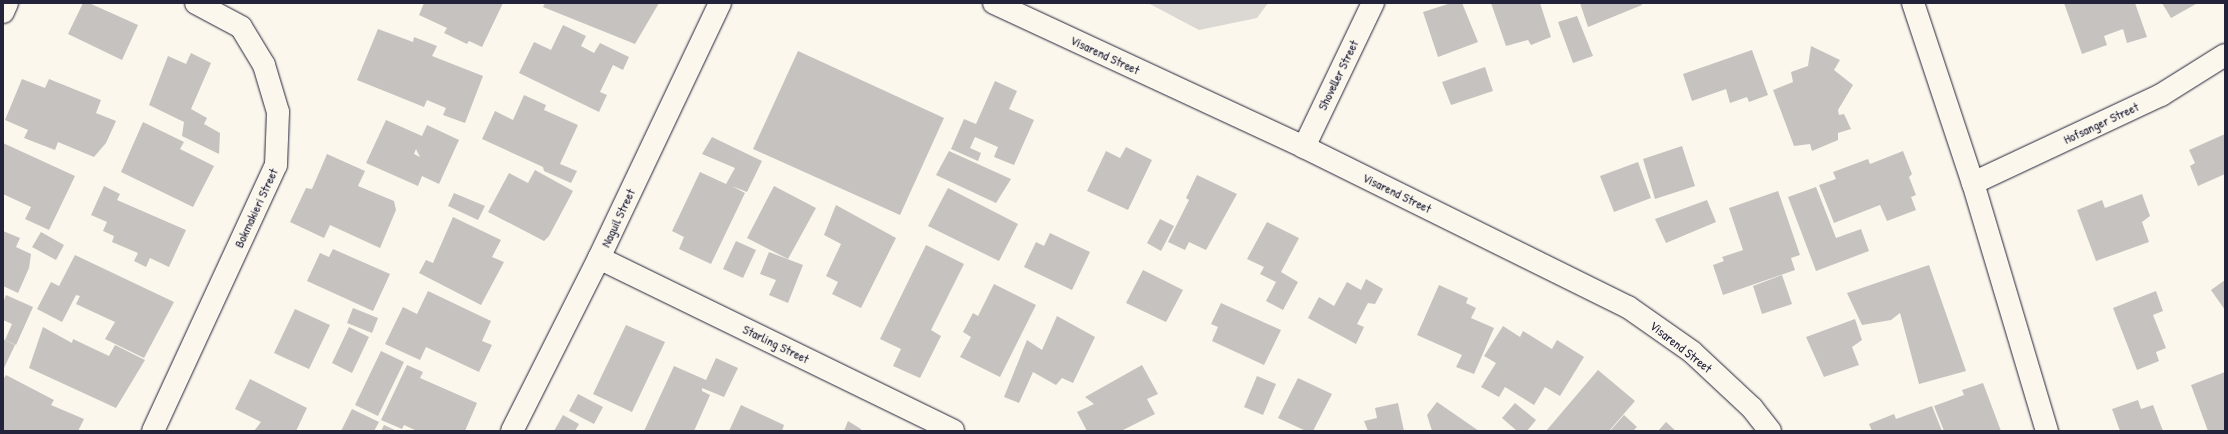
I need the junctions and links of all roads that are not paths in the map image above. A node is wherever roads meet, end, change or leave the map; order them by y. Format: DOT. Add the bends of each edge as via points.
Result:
graph roads {
  1 [pos="7,3"];
  2 [pos="196,3"];
  3 [pos="720,3"];
  4 [pos="994,3"];
  5 [pos="1373,3"];
  6 [pos="1913,3"];
  7 [pos="3,12"];
  8 [pos="2225,55"];
  9 [pos="1304,147"];
  10 [pos="1973,183"];
  11 [pos="599,258"];
  12 [pos="153,431"];
  13 [pos="512,431"];
  14 [pos="953,431"];
  15 [pos="1770,431"];
  16 [pos="2047,431"];
  1 -- 7 [label="street"];
  2 -- 12 [label="street, Bokmakieri Street" via="241,27 264,64 278,112 276,165"];
  3 -- 11 [label="street, Naguil Street"];
  4 -- 9 [label="street, Visarend Street"];
  5 -- 9 [label="street, Shoveller Street"];
  6 -- 10 [label="street"];
  8 -- 10 [label="street, Hofsanger Street" via="2161,95"];
  9 -- 15 [label="street, Visarend Street" via="1628,307 1692,352 1752,408"];
  10 -- 16 [label="street"];
  11 -- 13 [label="street, Naguil Street"];
  11 -- 14 [label="street, Starling Street"];
}
